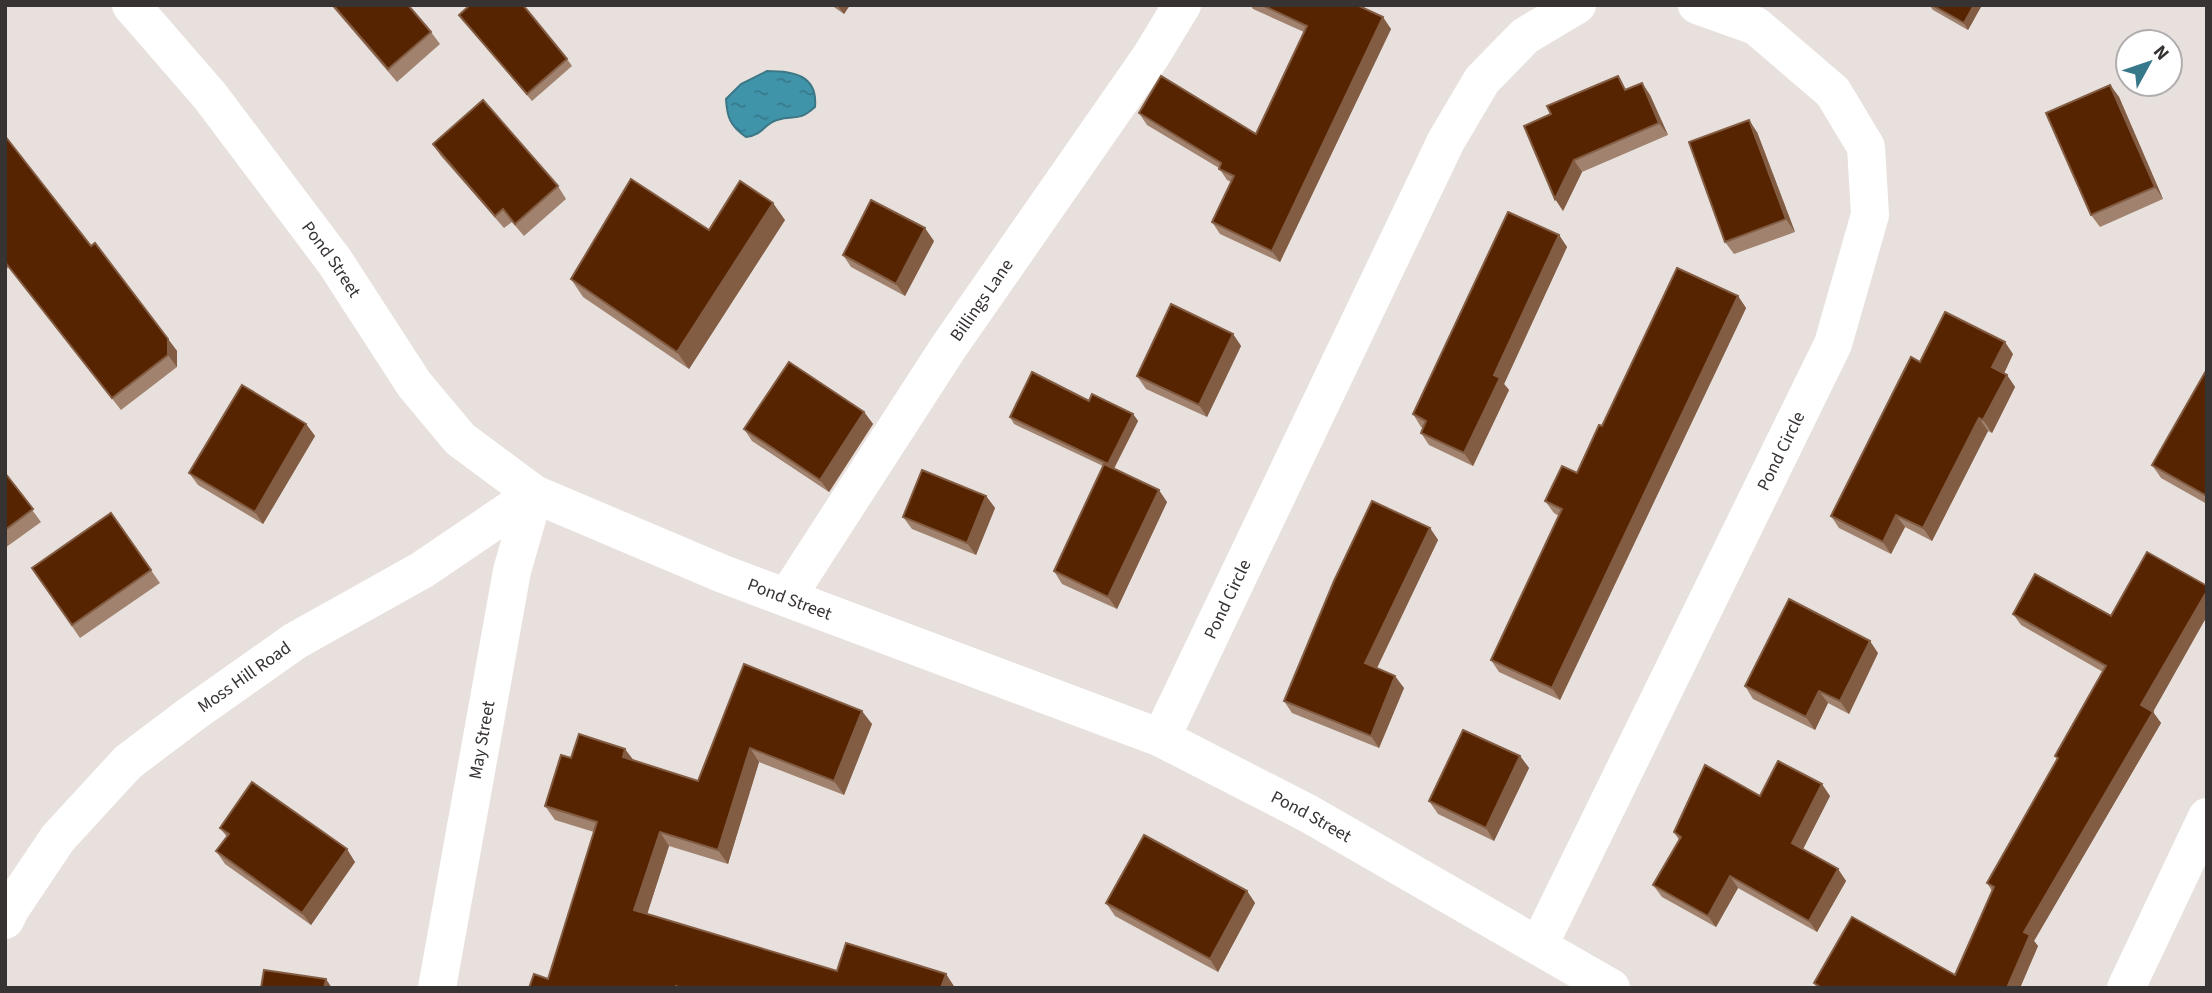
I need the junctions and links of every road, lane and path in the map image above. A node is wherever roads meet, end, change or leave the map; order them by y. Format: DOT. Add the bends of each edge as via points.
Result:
graph roads {
  1 [pos="131,5"];
  2 [pos="1182,5"];
  3 [pos="1577,5"];
  4 [pos="1697,5"];
  5 [pos="534,494"];
  6 [pos="787,597"];
  7 [pos="1161,738"];
  8 [pos="2207,817"];
  9 [pos="5,920"];
  10 [pos="1539,945"];
  11 [pos="437,988"];
  12 [pos="1611,988"];
  13 [pos="2126,988"];
  1 -- 5 [label="street, Pond Street" via="211,96 335,262 414,384 460,439"];
  2 -- 6 [label="street, Billings Lane" via="948,348"];
  3 -- 7 [label="street, Pond Circle" via="1525,36 1482,80 1446,141"];
  4 -- 10 [label="street, Pond Circle" via="1756,26 1833,92 1866,147 1870,215 1833,344"];
  5 -- 6 [label="street, Pond Street"];
  5 -- 9 [label="street, Moss Hill Road" via="422,570 295,641 128,762 58,838"];
  5 -- 11 [label="street, May Street" via="512,570"];
  6 -- 7 [label="street, Pond Street"];
  7 -- 10 [label="street, Pond Street" via="1309,814"];
  8 -- 13 [label="street"];
  10 -- 12 [label="street, Pond Street"];
}
